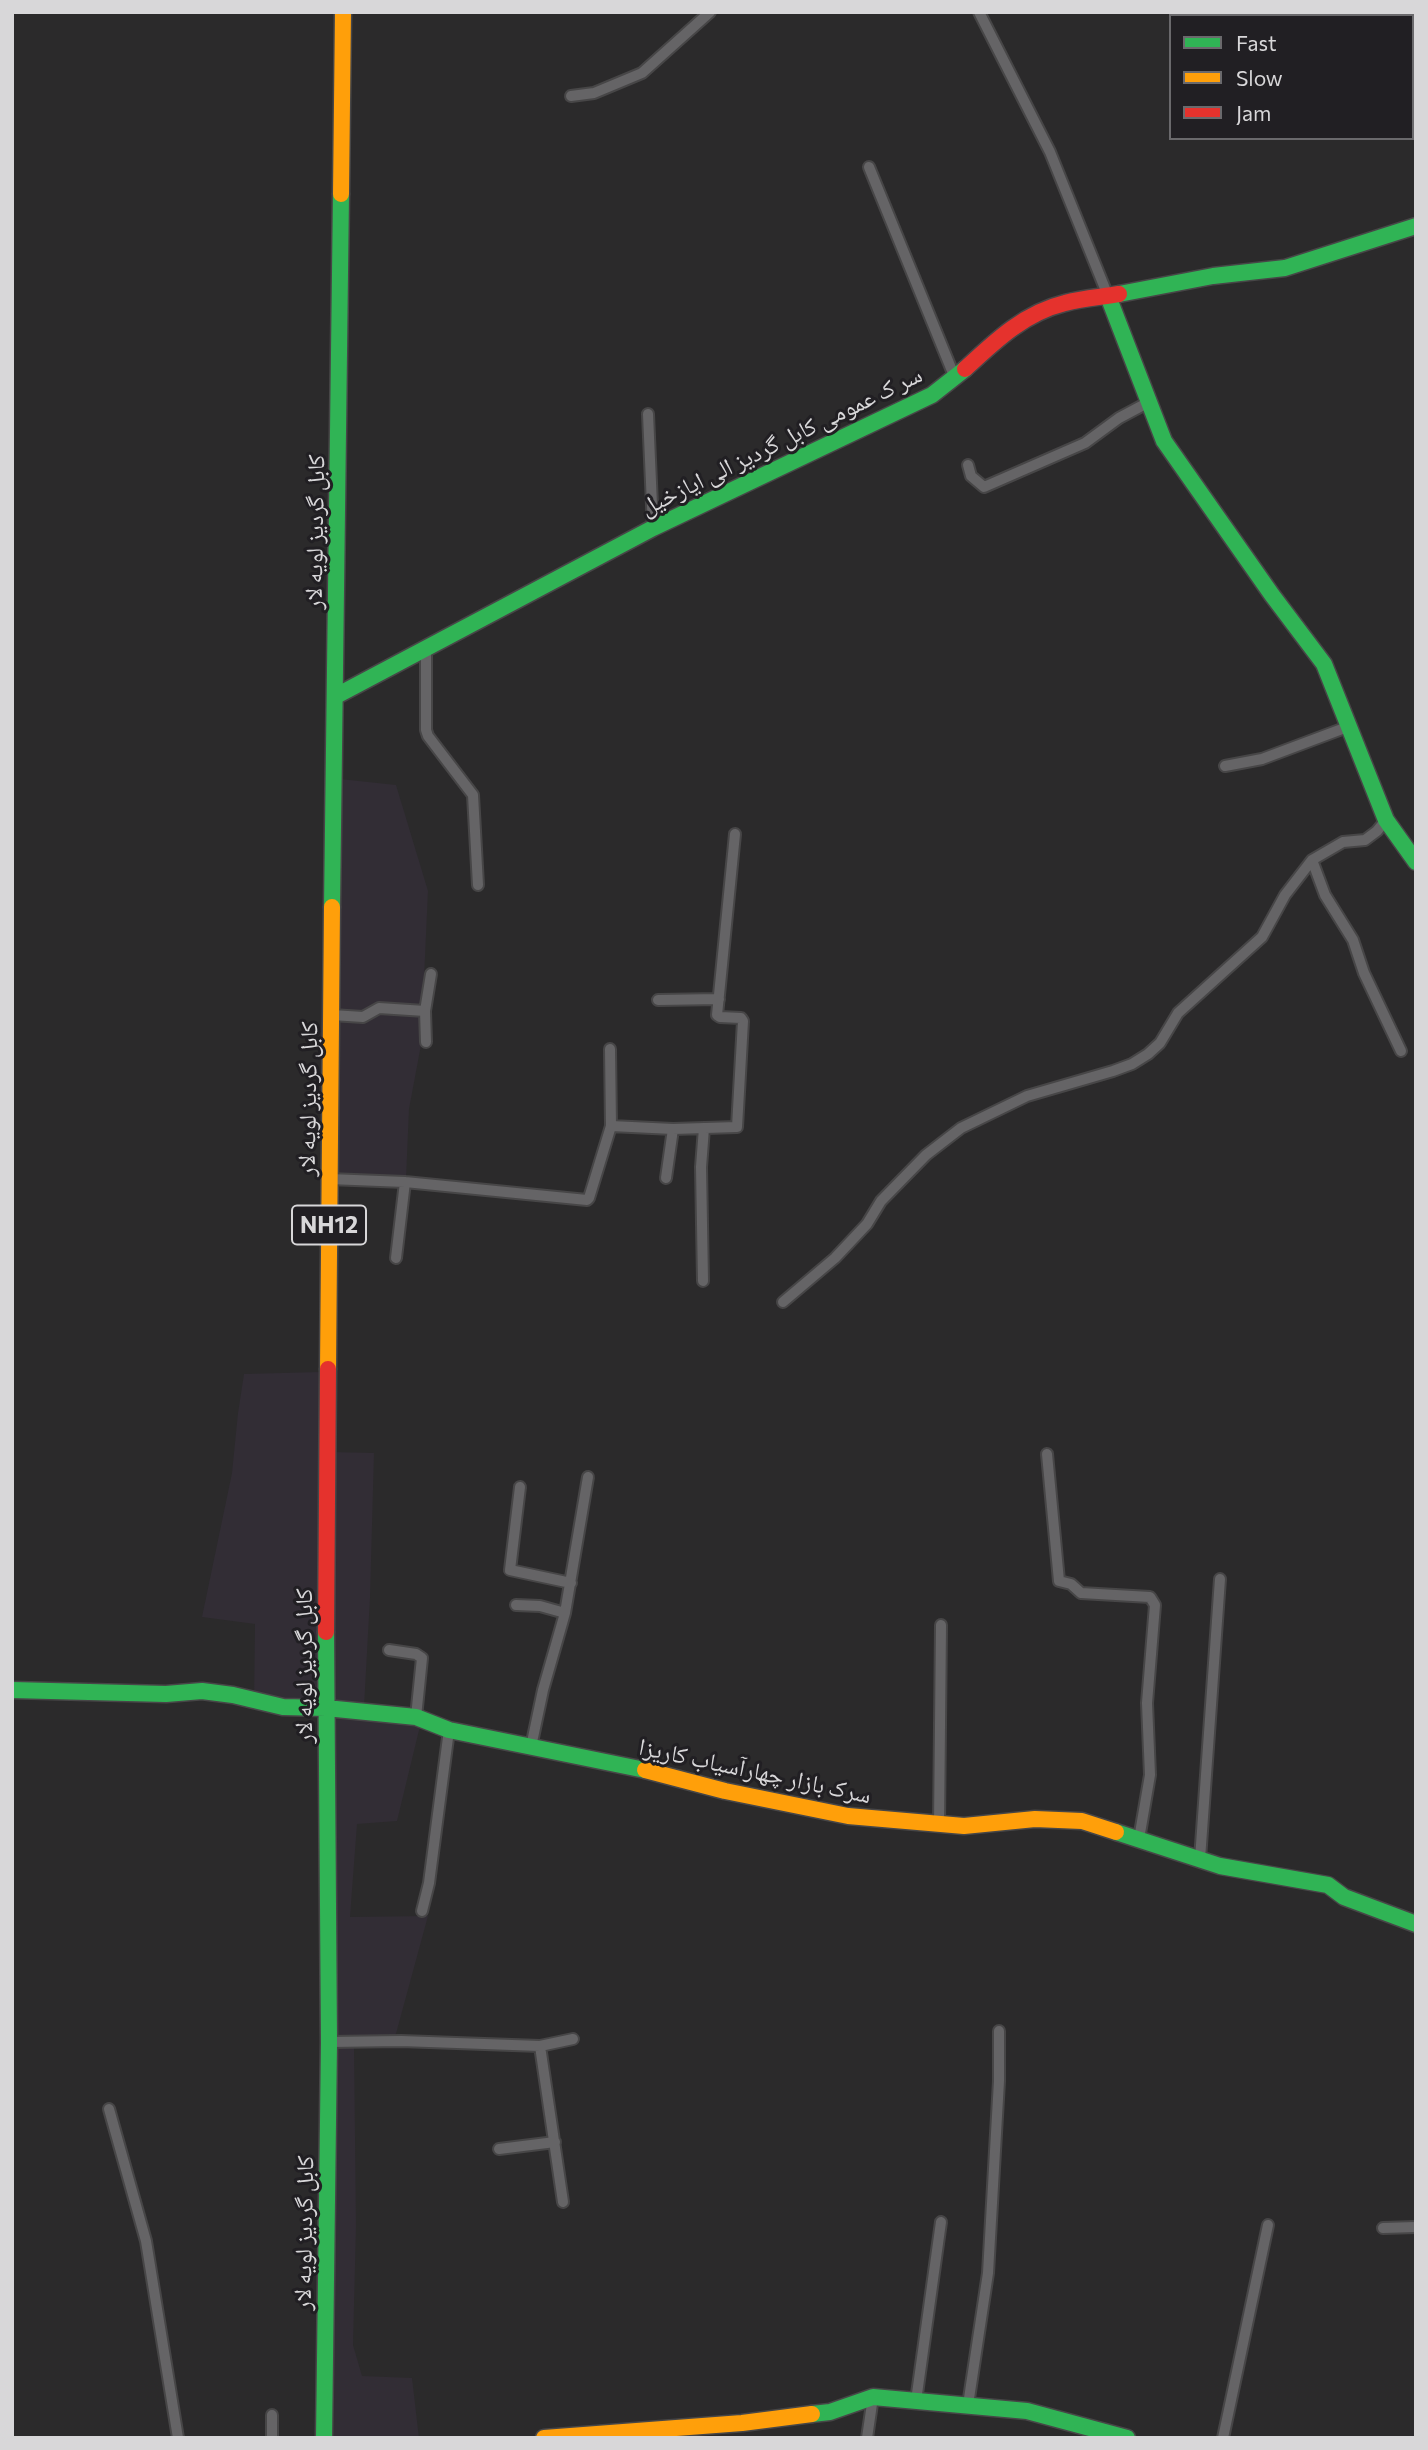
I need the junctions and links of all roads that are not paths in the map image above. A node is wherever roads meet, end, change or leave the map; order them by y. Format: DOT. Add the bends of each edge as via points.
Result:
graph roads {
  1 [pos="343,12"];
  2 [pos="709,12"];
  3 [pos="979,12"];
  4 [pos="571,96"];
  5 [pos="869,167"];
  6 [pos="1416,226"];
  7 [pos="1108,296"];
  8 [pos="955,378"];
  9 [pos="1149,401"];
  10 [pos="648,414"];
  11 [pos="968,465"];
  12 [pos="653,528"];
  13 [pos="426,649"];
  14 [pos="336,696"];
  15 [pos="1350,726"];
  16 [pos="1224,766"];
  17 [pos="1386,820"];
  18 [pos="735,834"];
  19 [pos="1312,860"];
  20 [pos="1416,862"];
  21 [pos="478,885"];
  22 [pos="431,974"];
  23 [pos="719,999"];
  24 [pos="658,1000"];
  25 [pos="425,1011"];
  26 [pos="332,1015"];
  27 [pos="426,1042"];
  28 [pos="610,1049"];
  29 [pos="1401,1051"];
  30 [pos="611,1126"];
  31 [pos="673,1129"];
  32 [pos="704,1129"];
  33 [pos="666,1178"];
  34 [pos="329,1179"];
  35 [pos="405,1182"];
  36 [pos="396,1258"];
  37 [pos="703,1281"];
  38 [pos="783,1302"];
  39 [pos="1047,1454"];
  40 [pos="589,1477"];
  41 [pos="520,1487"];
  42 [pos="1220,1579"];
  43 [pos="570,1583"];
  44 [pos="516,1605"];
  45 [pos="565,1613"];
  46 [pos="941,1625"];
  47 [pos="389,1650"];
  48 [pos="12,1690"];
  49 [pos="326,1708"];
  50 [pos="416,1717"];
  51 [pos="449,1730"];
  52 [pos="531,1747"];
  53 [pos="939,1825"];
  54 [pos="1139,1839"];
  55 [pos="1200,1859"];
  56 [pos="422,1911"];
  57 [pos="1416,1924"];
  58 [pos="999,2031"];
  59 [pos="573,2039"];
  60 [pos="329,2042"];
  61 [pos="540,2046"];
  62 [pos="109,2109"];
  63 [pos="555,2142"];
  64 [pos="499,2149"];
  65 [pos="563,2202"];
  66 [pos="941,2222"];
  67 [pos="1268,2225"];
  68 [pos="1416,2227"];
  69 [pos="1383,2228"];
  70 [pos="873,2397"];
  71 [pos="916,2401"];
  72 [pos="968,2405"];
  73 [pos="272,2415"];
  74 [pos="741,2430"];
  75 [pos="178,2438"];
  76 [pos="272,2438"];
  77 [pos="324,2438"];
  78 [pos="544,2438"];
  79 [pos="867,2438"];
  80 [pos="1127,2438"];
  81 [pos="1223,2438"];
  1 -- 14 [label="main road, کابل گردیز لویه لار / NH12"];
  2 -- 4 [label="street" via="642,73 594,93"];
  3 -- 7 [label="street" via="1050,152"];
  5 -- 8 [label="street"];
  6 -- 7 [label="main road, سر ک عمومی کابل گردیز الی ایازخیل" via="1285,268"];
  7 -- 8 [label="main road, سر ک عمومی کابل گردیز الی ایازخیل" via="1064,303 1034,315 1005,332"];
  7 -- 9 [label="main road"];
  8 -- 12 [label="main road, سر ک عمومی کابل گردیز الی ایازخیل" via="932,395"];
  9 -- 11 [label="street" via="1085,443 984,487 971,476"];
  9 -- 15 [label="main road" via="1164,441 1324,664"];
  10 -- 12 [label="street"];
  12 -- 13 [label="main road, سر ک عمومی کابل گردیز الی ایازخیل"];
  13 -- 14 [label="main road, سر ک عمومی کابل گردیز الی ایازخیل"];
  13 -- 21 [label="street" via="426,730 473,795"];
  14 -- 26 [label="main road, کابل گردیز لویه لار / NH12"];
  15 -- 16 [label="street" via="1262,759"];
  15 -- 17 [label="main road"];
  17 -- 19 [label="street" via="1365,840 1343,842"];
  17 -- 20 [label="main road"];
  18 -- 23 [label="street"];
  19 -- 29 [label="street"];
  19 -- 38 [label="street" via="1262,937 1178,1013 1148,1054 1113,1071 1027,1096 961,1128 926,1155 835,1258"];
  22 -- 25 [label="street"];
  23 -- 24 [label="street"];
  23 -- 32 [label="street" via="718,1017 743,1021 737,1127"];
  25 -- 26 [label="street" via="379,1008 363,1017"];
  25 -- 27 [label="street"];
  26 -- 34 [label="main road, کابل گردیز لویه لار / NH12"];
  28 -- 30 [label="street"];
  30 -- 31 [label="street"];
  30 -- 35 [label="street" via="587,1200"];
  31 -- 32 [label="street"];
  31 -- 33 [label="street"];
  32 -- 37 [label="street"];
  34 -- 35 [label="street"];
  34 -- 49 [label="main road, کابل گردیز لویه لار / NH12"];
  35 -- 36 [label="street"];
  39 -- 54 [label="street" via="1059,1581 1081,1593 1150,1597 1156,1605 1147,1703 1150,1775"];
  40 -- 43 [label="street"];
  41 -- 43 [label="street" via="510,1570"];
  42 -- 55 [label="street"];
  43 -- 45 [label="street"];
  44 -- 45 [label="street"];
  45 -- 52 [label="street"];
  46 -- 53 [label="street"];
  47 -- 50 [label="street" via="422,1658"];
  48 -- 49 [label="main road, سرک بازار چهارآسیاب کاریزا" via="202,1691 283,1707"];
  49 -- 50 [label="main road, سرک بازار چهارآسیاب کاریزا"];
  49 -- 60 [label="main road, کابل گردیز لویه لار / NH12"];
  50 -- 51 [label="main road, سرک بازار چهارآسیاب کاریزا"];
  51 -- 52 [label="main road, سرک بازار چهارآسیاب کاریزا"];
  51 -- 56 [label="street"];
  52 -- 53 [label="main road, سرک بازار چهارآسیاب کاریزا" via="848,1816"];
  53 -- 54 [label="main road, سرک بازار چهارآسیاب کاریزا" via="1082,1821"];
  54 -- 55 [label="main road, سرک بازار چهارآسیاب کاریزا"];
  55 -- 57 [label="main road, سرک بازار چهارآسیاب کاریزا" via="1328,1885 1344,1897"];
  58 -- 72 [label="street" via="988,2273"];
  59 -- 61 [label="street"];
  60 -- 61 [label="street"];
  60 -- 77 [label="main road, کابل گردیز لویه لار / NH12"];
  61 -- 63 [label="street"];
  62 -- 75 [label="street" via="146,2241"];
  63 -- 64 [label="street"];
  63 -- 65 [label="street"];
  66 -- 71 [label="street"];
  67 -- 81 [label="street"];
  68 -- 69 [label="street"];
  70 -- 71 [label="main road"];
  70 -- 74 [label="main road" via="830,2412"];
  70 -- 79 [label="street"];
  71 -- 72 [label="main road"];
  72 -- 80 [label="main road" via="1027,2411"];
  73 -- 76 [label="street"];
  74 -- 78 [label="main road"];
}
